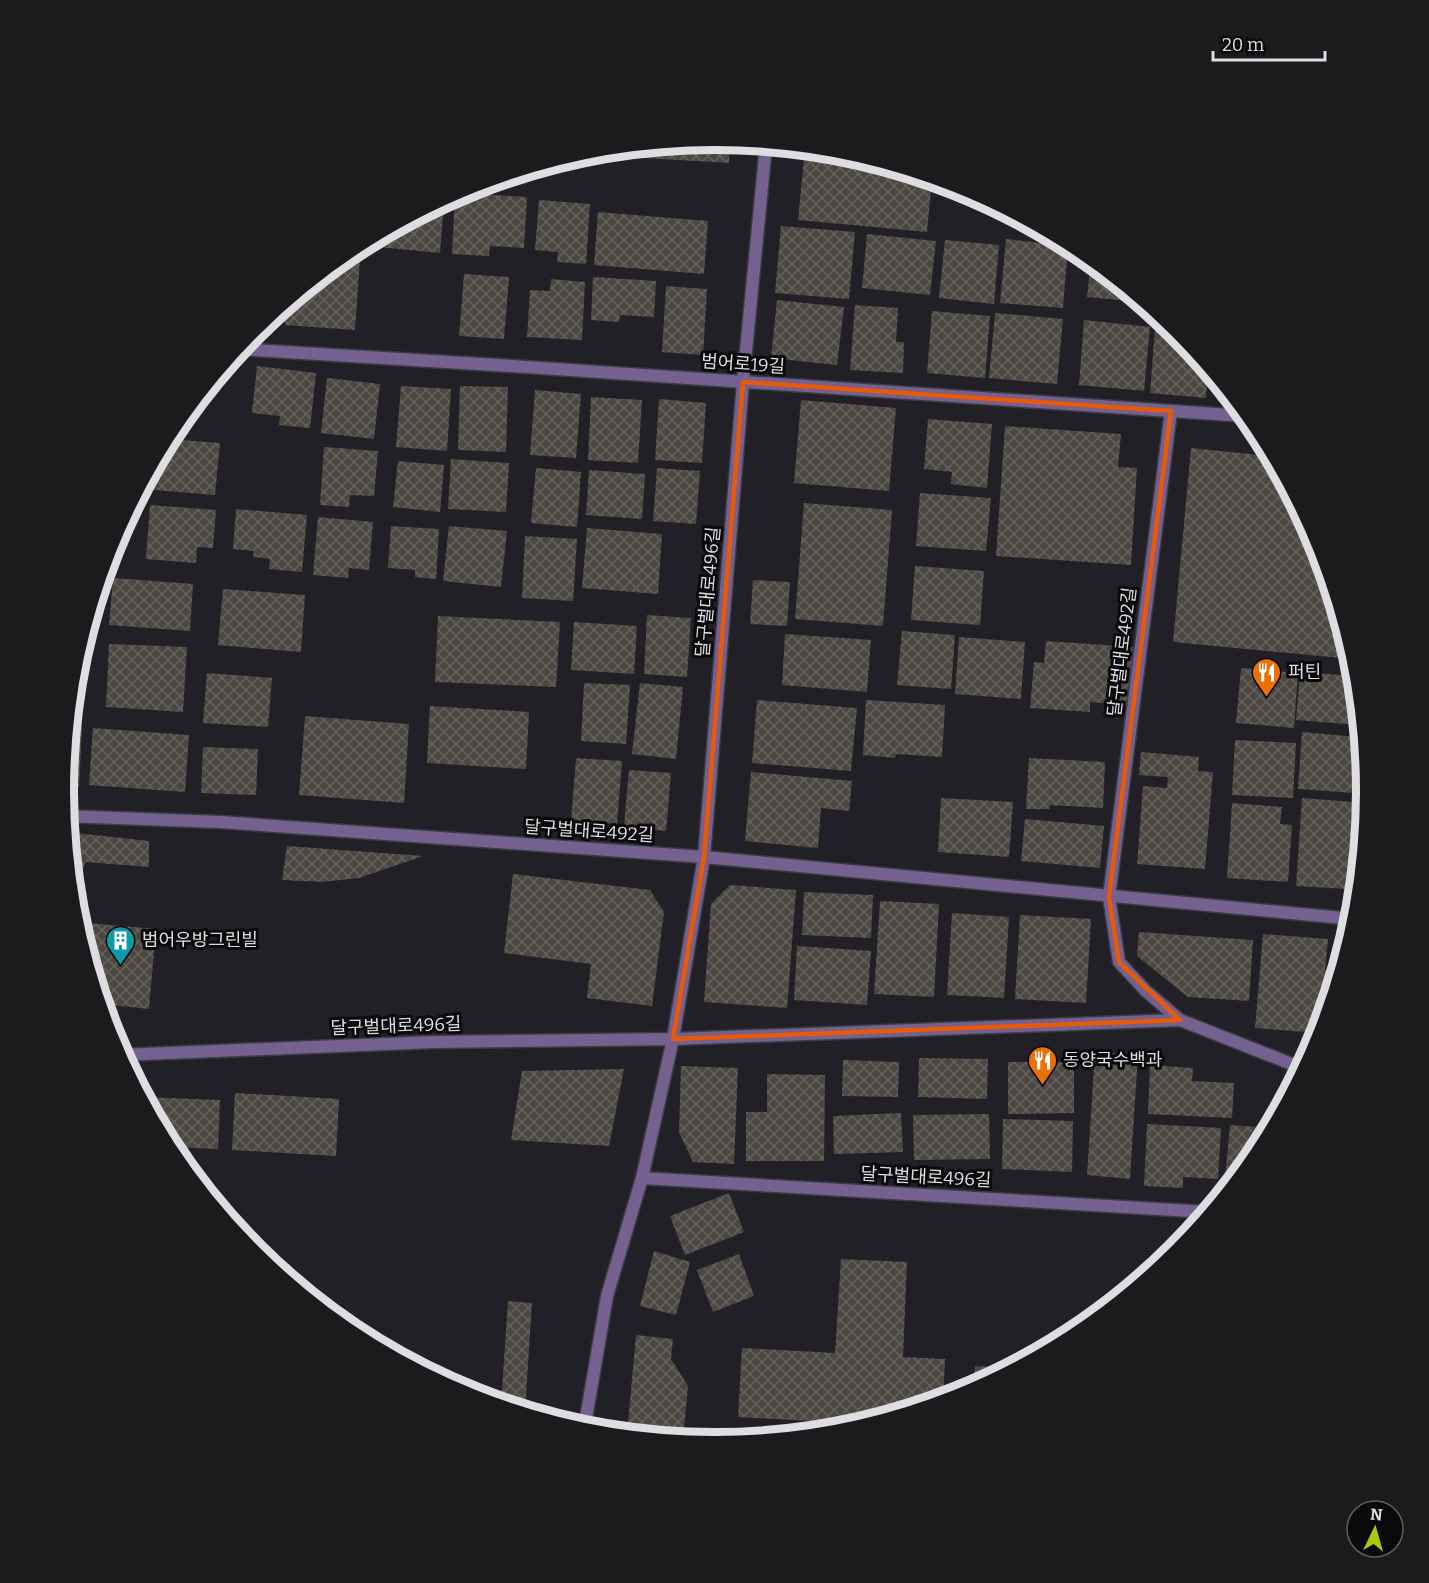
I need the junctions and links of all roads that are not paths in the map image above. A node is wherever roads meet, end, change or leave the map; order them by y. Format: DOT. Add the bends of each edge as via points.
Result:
graph roads {
  1 [pos="765,153"];
  2 [pos="250,350"];
  3 [pos="743,382"];
  4 [pos="1171,411"];
  5 [pos="1233,415"];
  6 [pos="75,816"];
  7 [pos="704,857"];
  8 [pos="1109,897"];
  9 [pos="1343,918"];
  10 [pos="1180,1020"];
  11 [pos="673,1039"];
  12 [pos="130,1055"];
  13 [pos="1294,1065"];
  14 [pos="642,1178"];
  15 [pos="1198,1211"];
  16 [pos="586,1419"];
  1 -- 3 [label="street, 달구벌대로496길"];
  2 -- 3 [label="street, 범어로19길"];
  3 -- 4 [label="street, 범어로19길"];
  3 -- 7 [label="street, 달구벌대로496길"];
  4 -- 5 [label="street, 범어로19길"];
  4 -- 8 [label="street, 달구벌대로492길"];
  6 -- 7 [label="street, 달구벌대로492길" via="231,823"];
  7 -- 8 [label="street, 달구벌대로492길"];
  7 -- 11 [label="street, 달구벌대로496길"];
  8 -- 9 [label="street, 달구벌대로492길"];
  8 -- 10 [label="street, 달구벌대로496길" via="1119,962"];
  10 -- 11 [label="street, 달구벌대로496길"];
  10 -- 13 [label="street, 달구벌대로496길"];
  11 -- 12 [label="street, 달구벌대로496길" via="434,1042"];
  11 -- 14 [label="street, 달구벌대로496길"];
  14 -- 15 [label="street, 달구벌대로496길"];
  14 -- 16 [label="street, 달구벌대로496길" via="607,1296"];
}
